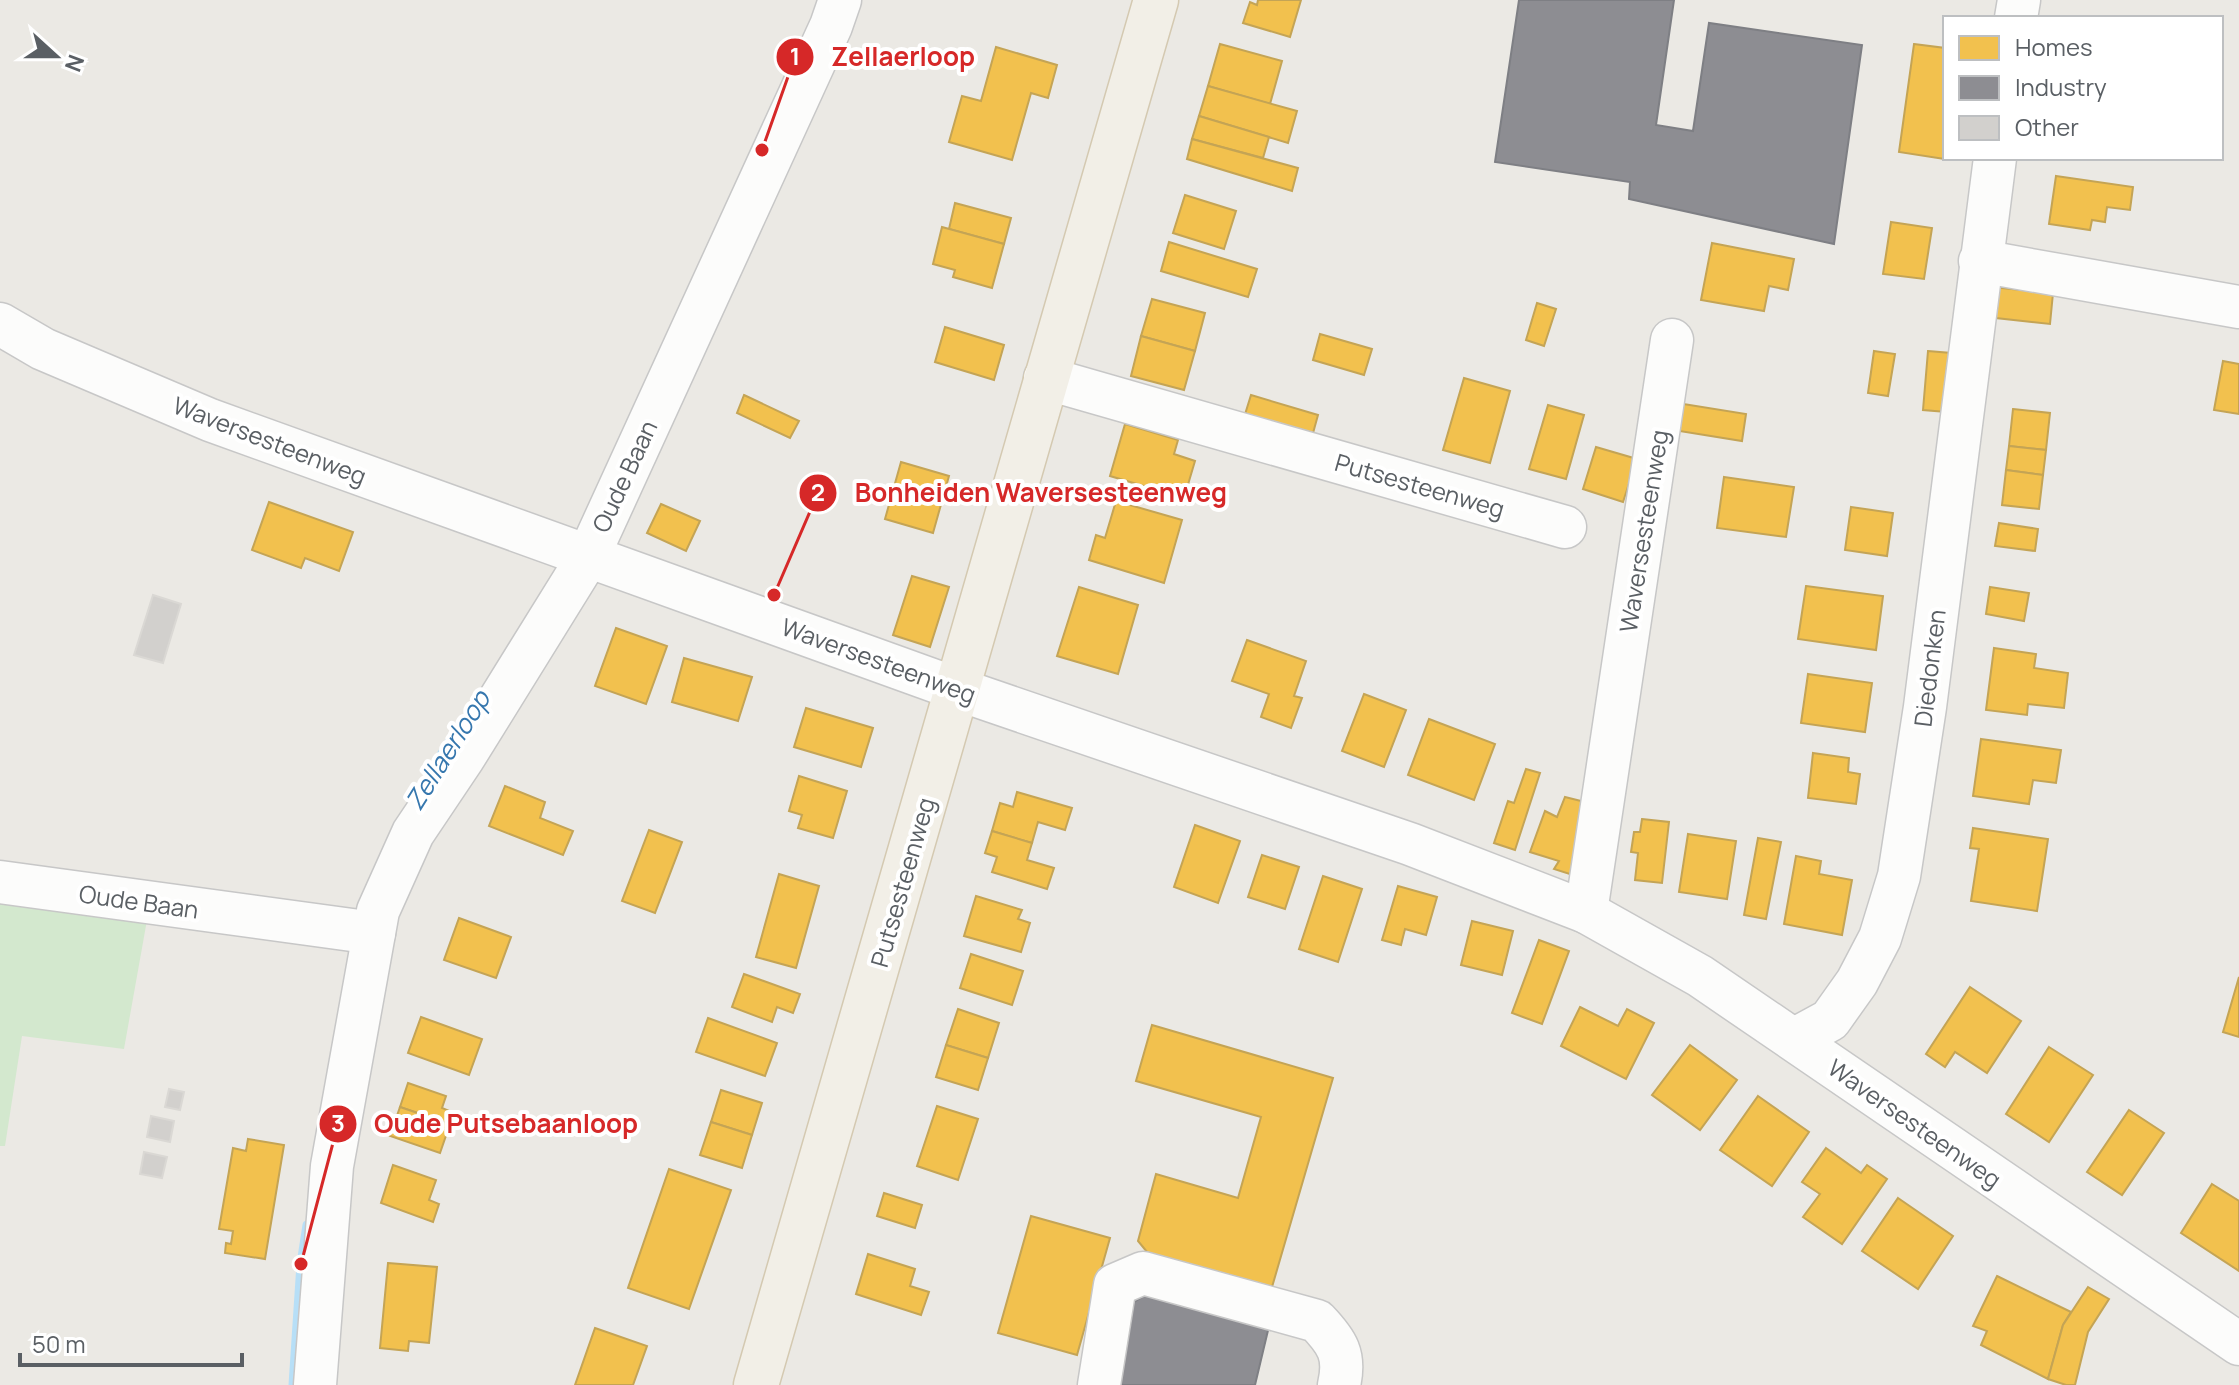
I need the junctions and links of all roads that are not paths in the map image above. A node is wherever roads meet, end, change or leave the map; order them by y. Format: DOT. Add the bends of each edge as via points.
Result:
graph roads {
  1 [pos="840,0"];
  2 [pos="1156,0"];
  3 [pos="1995,160"];
  4 [pos="1980,261"];
  5 [pos="2239,307"];
  6 [pos="0,324"];
  7 [pos="1672,340"];
  8 [pos="1045,378"];
  9 [pos="1565,527"];
  10 [pos="588,557"];
  11 [pos="957,689"];
  12 [pos="0,882"];
  13 [pos="1586,912"];
  14 [pos="374,933"];
  15 [pos="1795,1039"];
  16 [pos="2239,1344"];
  17 [pos="315,1385"];
  18 [pos="756,1385"];
  19 [pos="1099,1385"];
  20 [pos="1339,1385"];
  1 -- 10 [label="street, Oude Baan"];
  2 -- 8 [label="main road, Putsesteenweg"];
  3 -- 4 [label="street, Diedonken"];
  4 -- 5 [label="street"];
  4 -- 15 [label="street, Diedonken" via="1899,876 1880,938 1857,982 1830,1020"];
  6 -- 10 [label="street, Waversesteenweg" via="43,349 210,420"];
  7 -- 13 [label="street, Waversesteenweg"];
  8 -- 9 [label="street, Putsesteenweg"];
  8 -- 11 [label="main road, Putsesteenweg"];
  10 -- 11 [label="street, Waversesteenweg"];
  10 -- 14 [label="street, Oude Baan" via="413,833 378,911"];
  11 -- 13 [label="street, Waversesteenweg" via="1410,844"];
  11 -- 18 [label="main road, Putsesteenweg"];
  12 -- 14 [label="street, Oude Baan"];
  13 -- 15 [label="street, Waversesteenweg" via="1700,976"];
  14 -- 17 [label="street, Oude Baan" via="332,1166"];
  15 -- 16 [label="street, Waversesteenweg"];
  19 -- 20 [label="street" via="1115,1285 1143,1273 1317,1321 1334,1339 1344,1366"];
}
